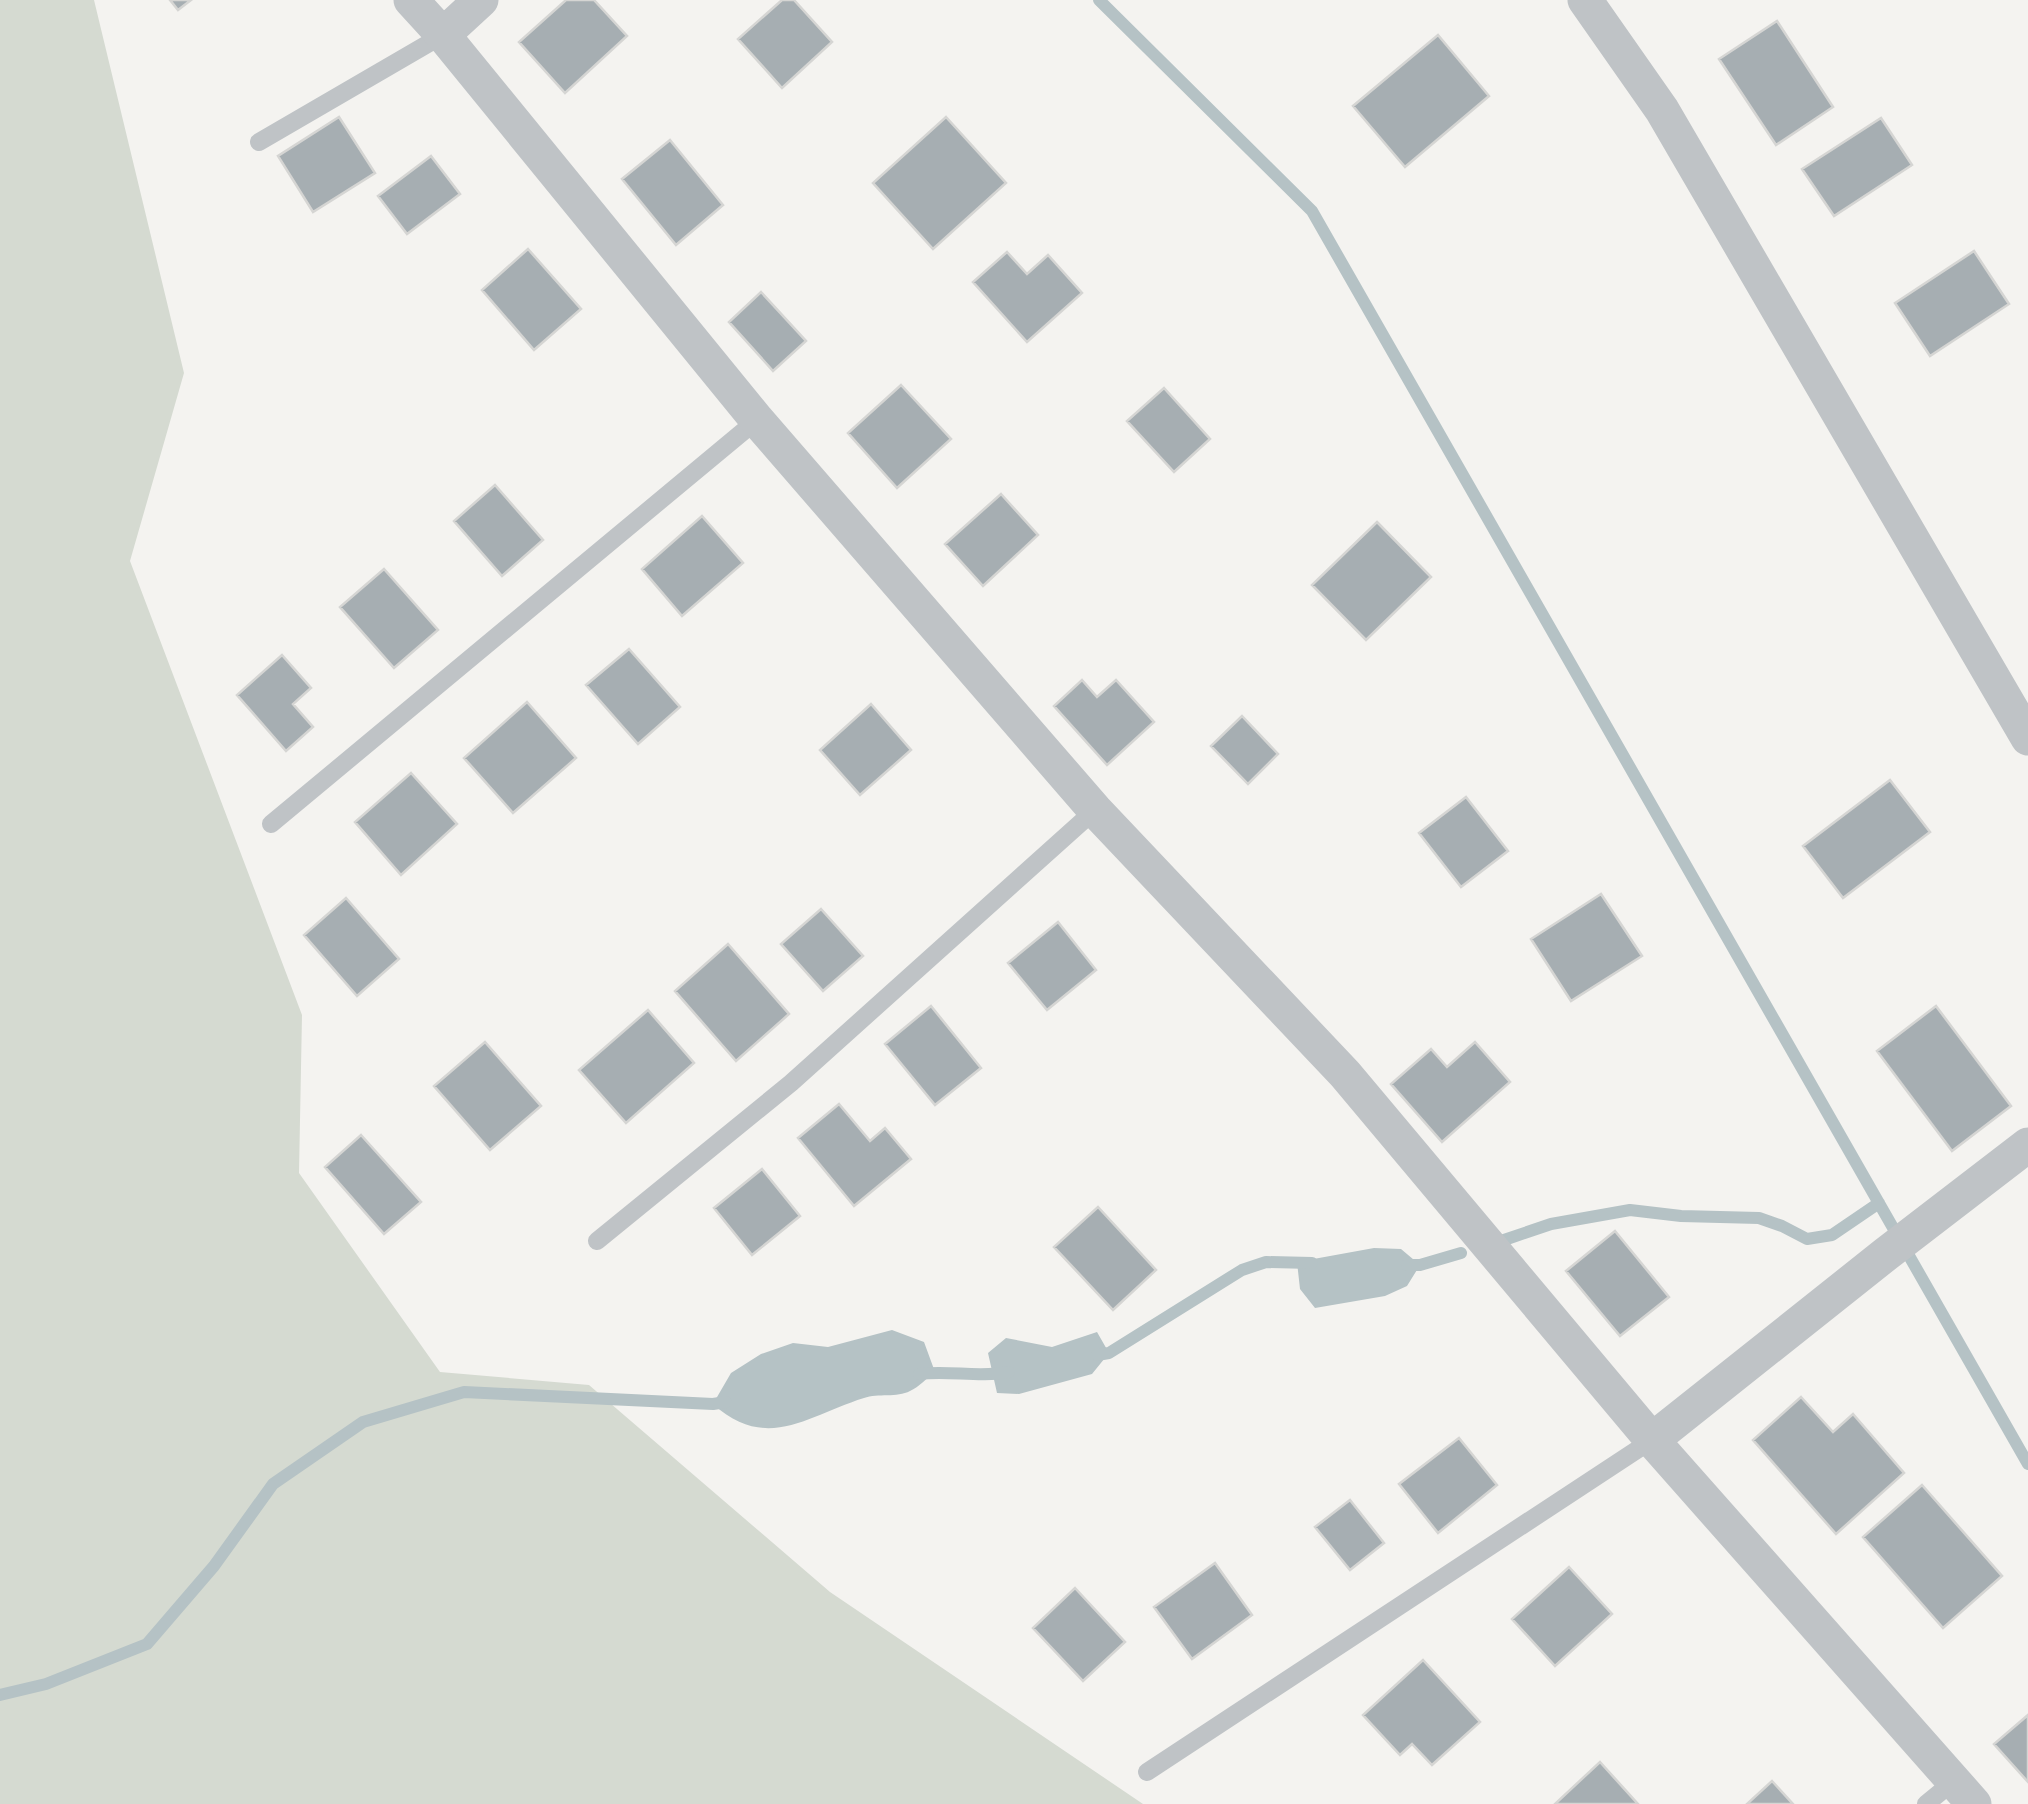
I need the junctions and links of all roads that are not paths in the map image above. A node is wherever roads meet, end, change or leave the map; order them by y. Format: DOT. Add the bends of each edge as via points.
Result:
graph roads {
  1 [pos="410,0"];
  2 [pos="481,0"];
  3 [pos="1585,0"];
  4 [pos="443,35"];
  5 [pos="259,142"];
  6 [pos="757,420"];
  7 [pos="2028,738"];
  8 [pos="1095,810"];
  9 [pos="271,824"];
  10 [pos="2028,1145"];
  11 [pos="597,1241"];
  12 [pos="1652,1440"];
  13 [pos="1147,1772"];
  14 [pos="1964,1792"];
  15 [pos="1926,1804"];
  1 -- 4 [label="street"];
  2 -- 4 [label="street"];
  3 -- 7 [label="street" via="1662,110"];
  4 -- 5 [label="lane"];
  4 -- 6 [label="street"];
  6 -- 8 [label="street"];
  6 -- 9 [label="lane"];
  8 -- 11 [label="lane" via="791,1083"];
  8 -- 12 [label="street" via="1344,1074"];
  10 -- 12 [label="street"];
  12 -- 13 [label="lane"];
  12 -- 14 [label="street"];
  14 -- 15 [label="lane"];
}
